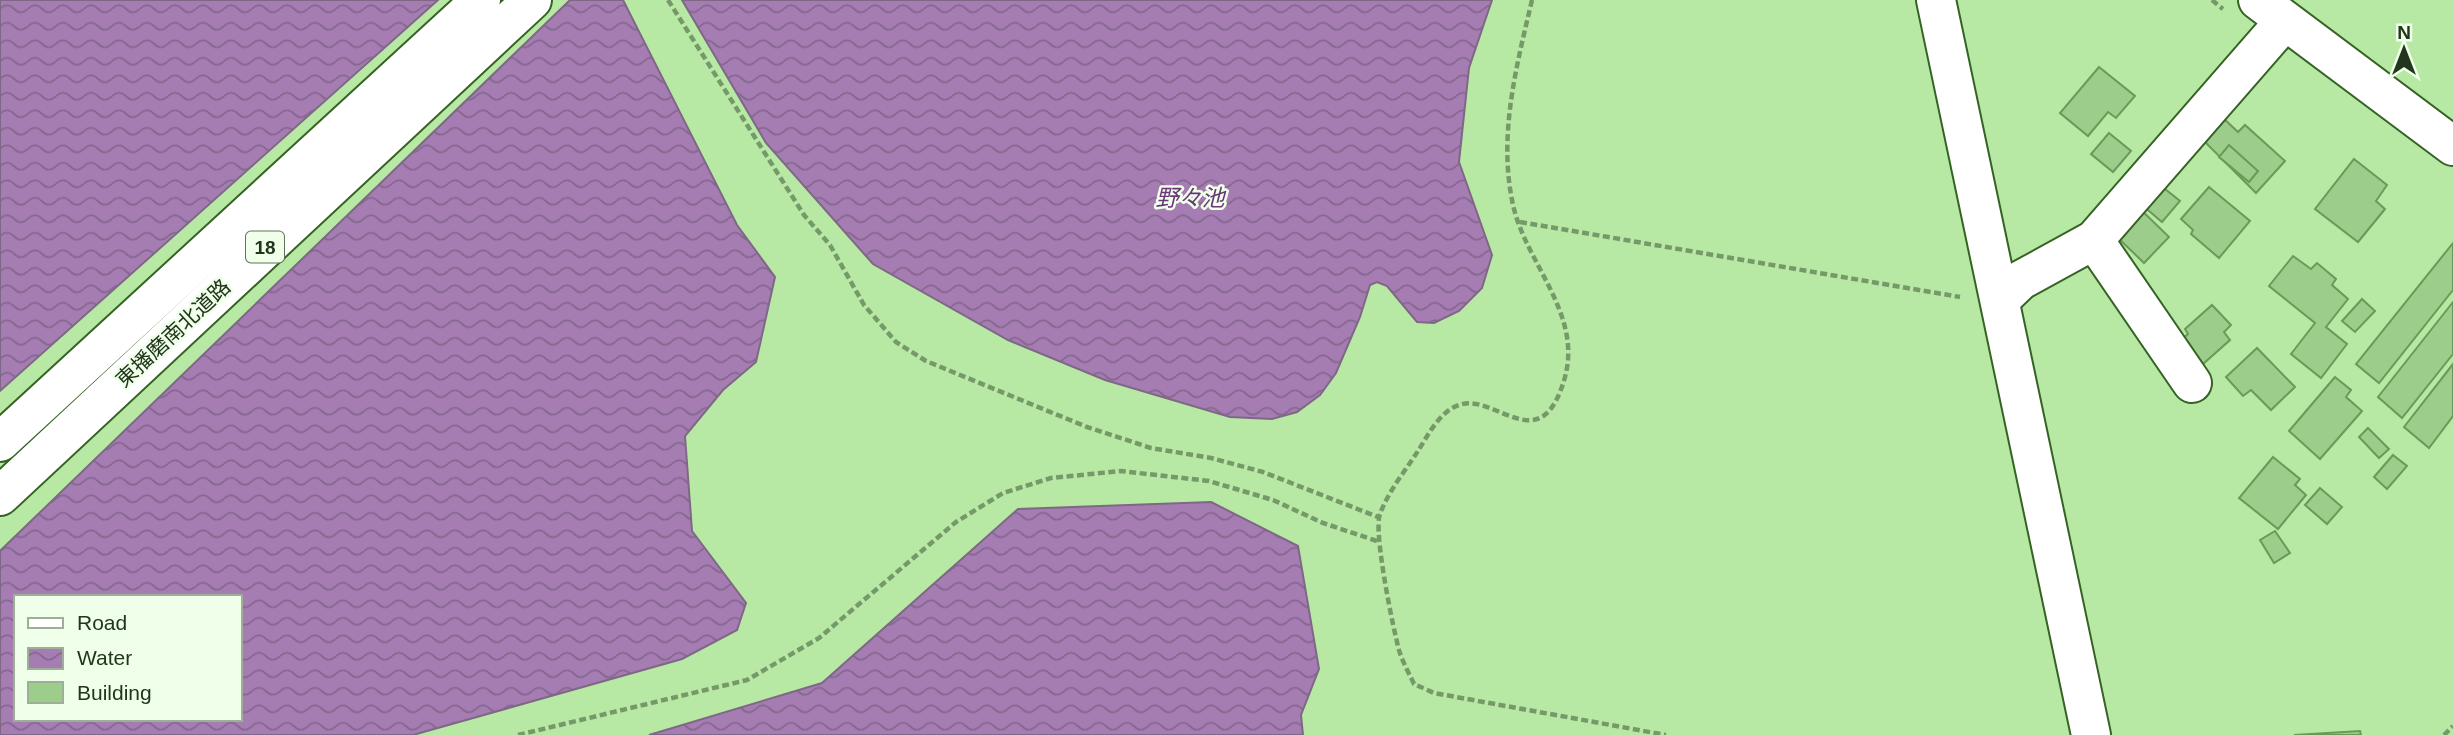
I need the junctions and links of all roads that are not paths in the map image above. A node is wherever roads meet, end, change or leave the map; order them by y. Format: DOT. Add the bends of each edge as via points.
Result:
graph roads {
  1 [pos="481,0"];
  2 [pos="532,0"];
  3 [pos="1936,0"];
  4 [pos="2271,11"];
  5 [pos="2453,146"];
  6 [pos="2094,240"];
  7 [pos="2001,299"];
  8 [pos="2192,383"];
  9 [pos="0,442"];
  10 [pos="0,496"];
  11 [pos="2091,735"];
  1 -- 9 [label="main road, 東播磨南北道路 / 18"];
  2 -- 10 [label="main road, 東播磨南北道路 / 18"];
  3 -- 7 [label="main road"];
  4 -- 5 [label="main road"];
  4 -- 6 [label="main road"];
  6 -- 7 [label="main road" via="2021,280"];
  6 -- 8 [label="main road"];
  7 -- 11 [label="main road"];
}
